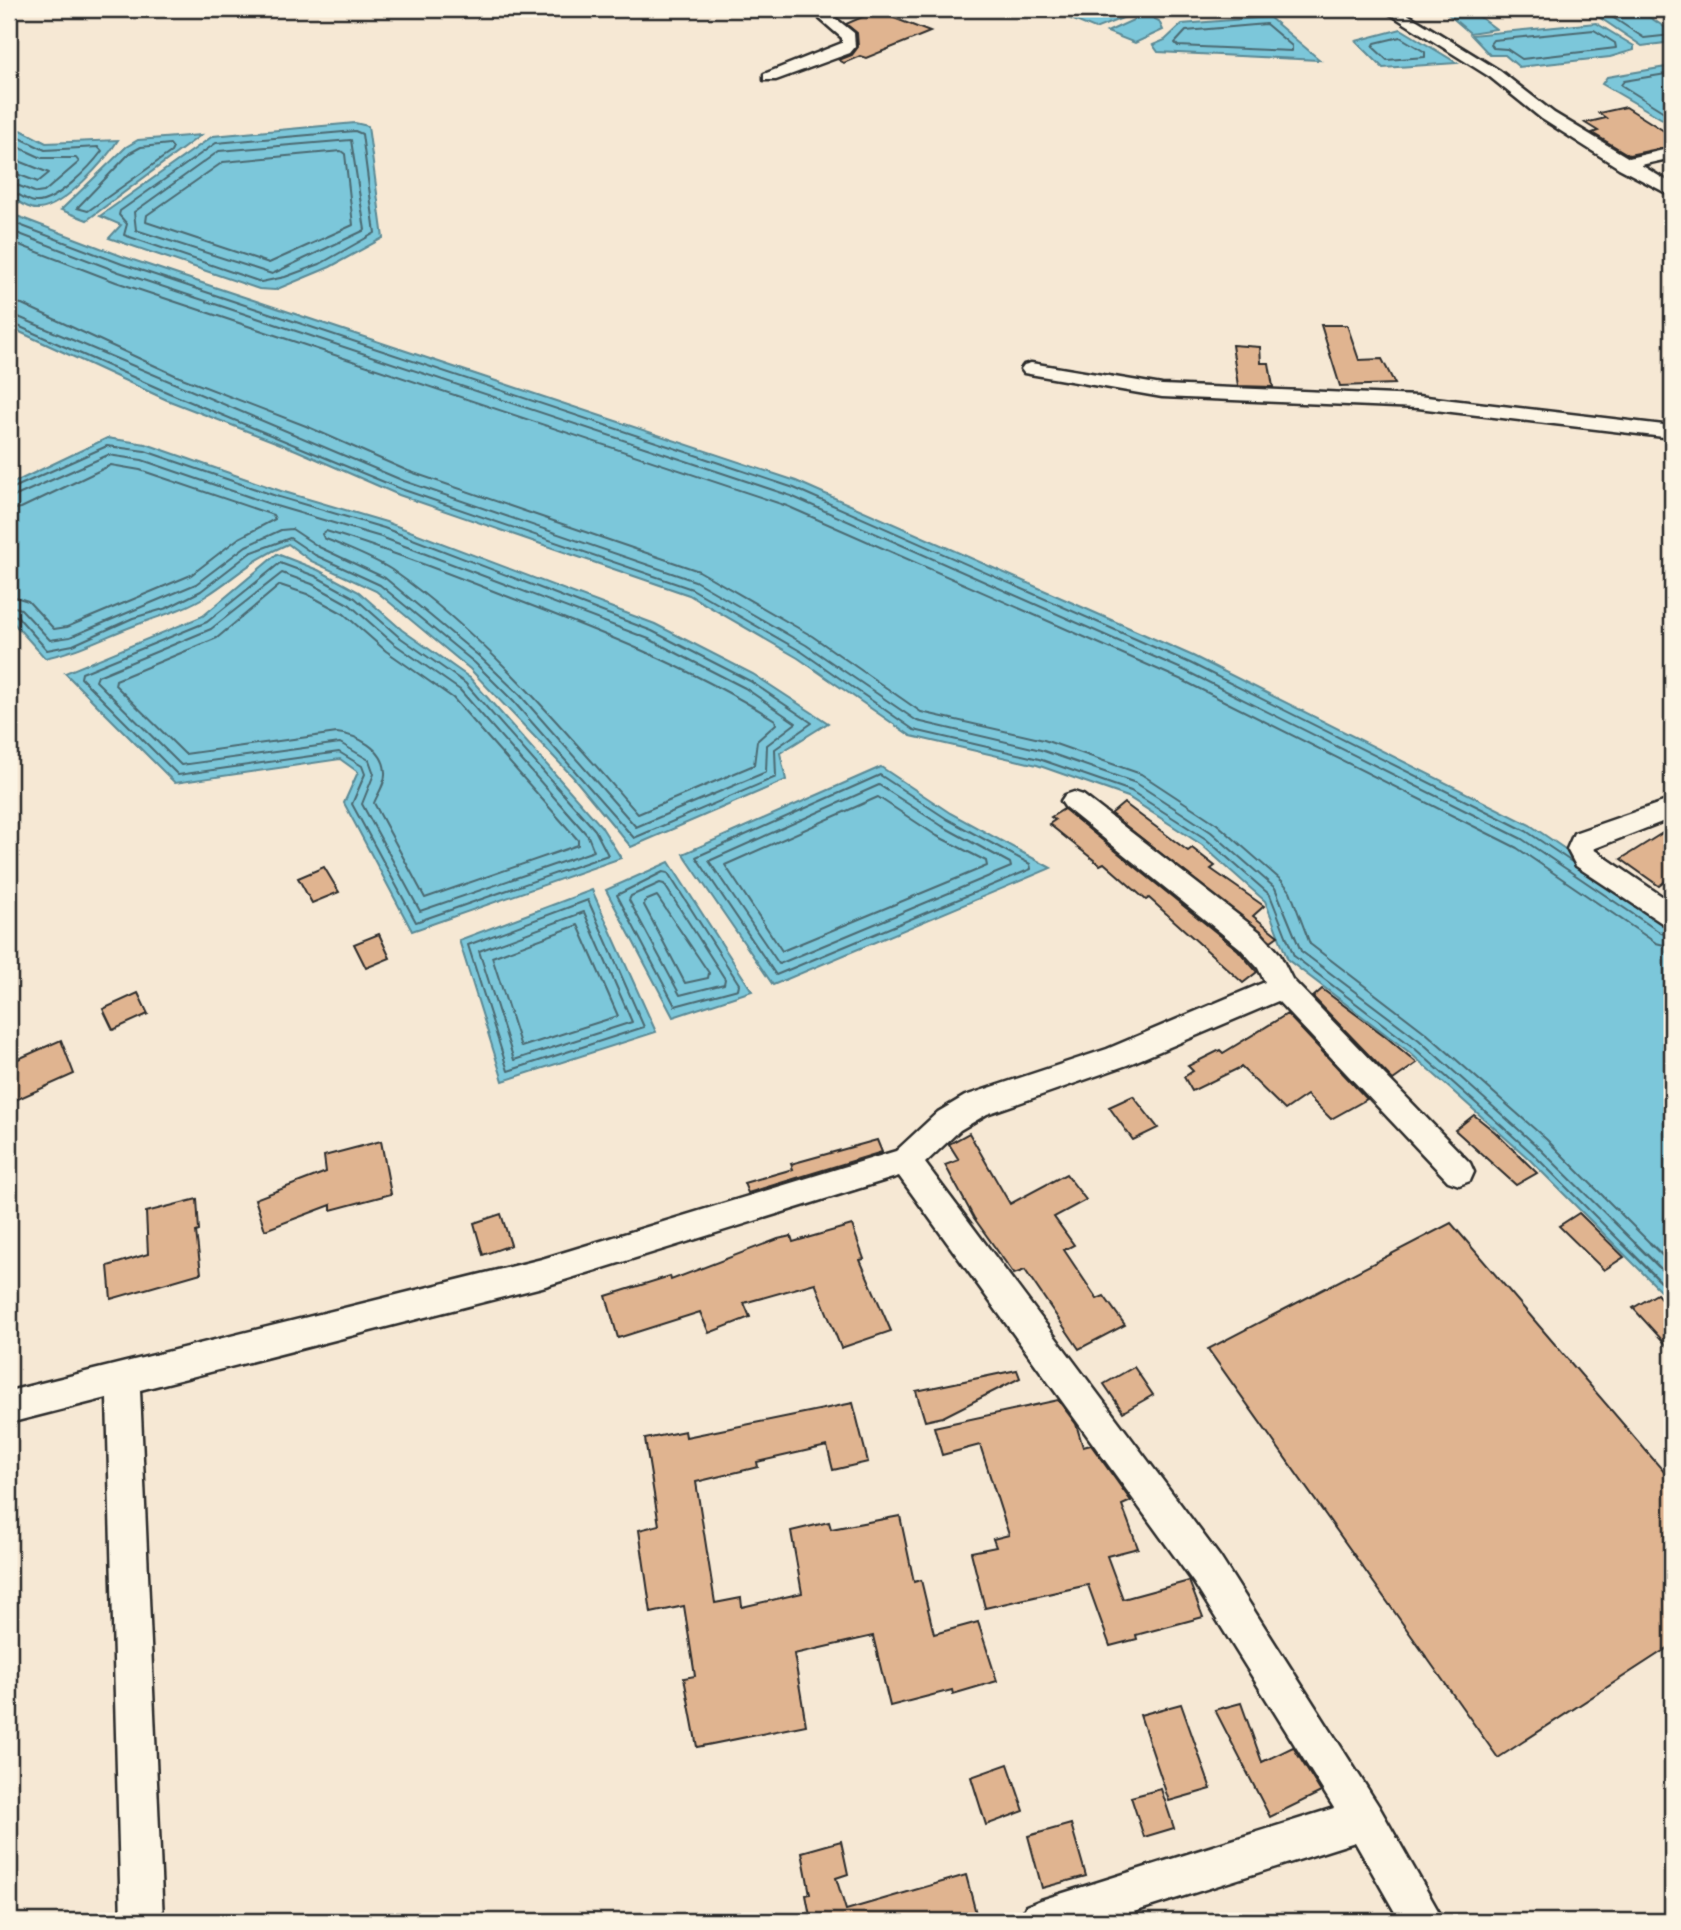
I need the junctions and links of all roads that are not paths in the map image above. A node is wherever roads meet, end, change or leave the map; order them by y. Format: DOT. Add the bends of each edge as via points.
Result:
graph roads {
  1 [pos="834,9"];
  2 [pos="1388,9"];
  3 [pos="770,77"];
  4 [pos="1672,153"];
  5 [pos="1625,164"];
  6 [pos="1672,191"];
  7 [pos="1031,369"];
  8 [pos="1672,432"];
  9 [pos="1074,801"];
  10 [pos="1672,808"];
  11 [pos="1672,916"];
  12 [pos="1282,987"];
  13 [pos="906,1161"];
  14 [pos="1459,1172"];
  15 [pos="123,1380"];
  16 [pos="9,1407"];
  17 [pos="1364,1819"];
  18 [pos="142,1921"];
  19 [pos="1041,1921"];
  20 [pos="1423,1921"];
  1 -- 3 [label="street" via="826,13 827,19 849,36 845,50"];
  2 -- 5 [label="street" via="1494,74 1548,116"];
  4 -- 5 [label="street"];
  5 -- 6 [label="street"];
  7 -- 8 [label="street" via="1162,391 1418,402"];
  9 -- 12 [label="street" via="1250,940 1269,961"];
  10 -- 11 [label="street" via="1583,840 1580,849 1585,859"];
  12 -- 13 [label="street" via="1117,1056 976,1105 949,1121"];
  12 -- 14 [label="street"];
  13 -- 15 [label="street" via="542,1273"];
  13 -- 17 [label="street" via="1207,1570"];
  15 -- 16 [label="street"];
  15 -- 18 [label="street"];
  17 -- 19 [label="street"];
  17 -- 20 [label="street"];
}
